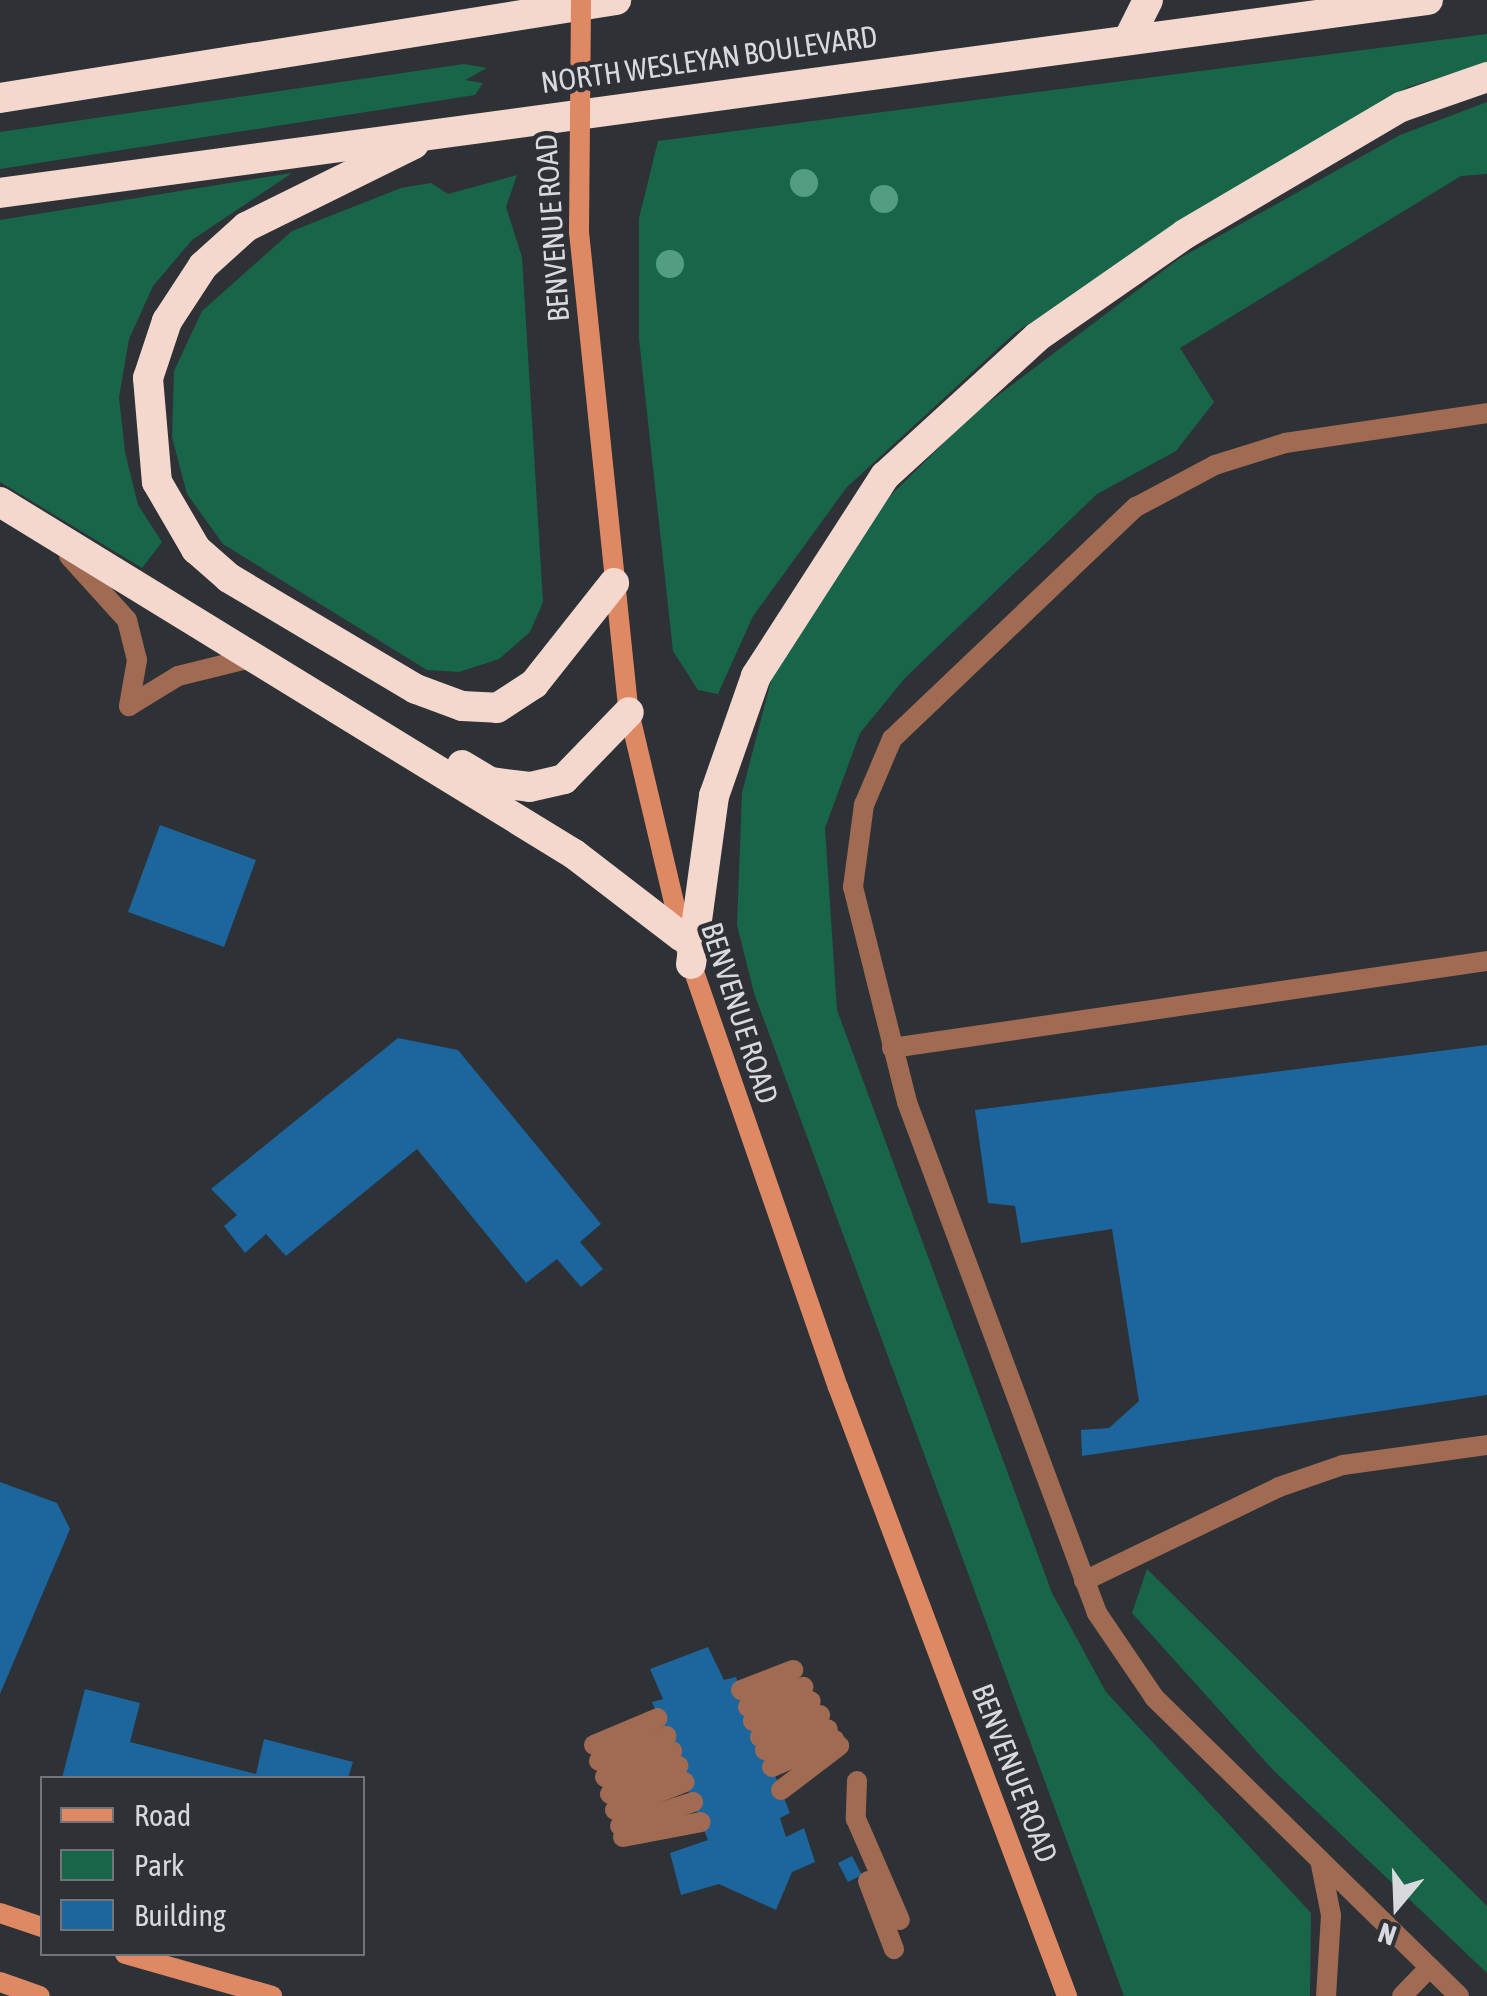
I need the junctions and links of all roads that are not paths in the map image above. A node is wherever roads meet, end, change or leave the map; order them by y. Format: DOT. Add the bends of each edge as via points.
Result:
graph roads {
  1 [pos="581,0"];
  2 [pos="616,0"];
  3 [pos="1148,0"];
  4 [pos="1428,0"];
  5 [pos="1130,36"];
  6 [pos="1487,78"];
  7 [pos="0,98"];
  8 [pos="440,132"];
  9 [pos="0,193"];
  10 [pos="1487,413"];
  11 [pos="0,502"];
  12 [pos="43,530"];
  13 [pos="614,583"];
  14 [pos="247,659"];
  15 [pos="298,684"];
  16 [pos="629,712"];
  17 [pos="687,951"];
  18 [pos="1487,960"];
  19 [pos="892,1048"];
  20 [pos="1487,1445"];
  21 [pos="1084,1581"];
  22 [pos="818,1713"];
  23 [pos="757,1729"];
  24 [pos="672,1750"];
  25 [pos="857,1782"];
  26 [pos="781,1790"];
  27 [pos="609,1793"];
  28 [pos="697,1812"];
  29 [pos="856,1819"];
  30 [pos="1319,1858"];
  31 [pos="0,1913"];
  32 [pos="900,1920"];
  33 [pos="40,1925"];
  34 [pos="894,1949"];
  35 [pos="132,1956"];
  36 [pos="1430,1968"];
  37 [pos="0,1982"];
  38 [pos="40,1996"];
  39 [pos="272,1996"];
  40 [pos="1067,1996"];
  41 [pos="1326,1996"];
  42 [pos="1402,1996"];
  43 [pos="1459,1996"];
  1 -- 13 [label="main road, BENVENUE ROAD, bridge" via="578,232"];
  2 -- 7 [label="highway"];
  3 -- 5 [label="highway"];
  4 -- 5 [label="highway, NORTH WESLEYAN BOULEVARD"];
  5 -- 8 [label="highway, NORTH WESLEYAN BOULEVARD"];
  6 -- 17 [label="highway" via="1401,107 1185,234 1037,337 885,476 783,622 742,710 714,796"];
  8 -- 9 [label="highway, NORTH WESLEYAN BOULEVARD"];
  8 -- 13 [label="highway" via="246,227 203,266 167,321 148,378 157,482 196,549 229,578 416,689 462,706 497,708 534,684"];
  10 -- 19 [label="lane" via="1286,443 1215,465 1136,507 892,739 864,805 853,887"];
  11 -- 12 [label="highway"];
  12 -- 14 [label="highway"];
  12 -- 14 [label="lane" via="127,620 138,660 129,706 178,676"];
  13 -- 16 [label="main road, BENVENUE ROAD"];
  14 -- 15 [label="highway"];
  15 -- 16 [label="highway" via="380,718 490,782 530,787 592,759"];
  15 -- 17 [label="highway" via="574,854"];
  16 -- 17 [label="main road, BENVENUE ROAD"];
  17 -- 40 [label="main road, BENVENUE ROAD" via="838,1387"];
  18 -- 19 [label="lane"];
  19 -- 21 [label="lane" via="977,1304"];
  20 -- 21 [label="lane" via="1343,1466 1279,1486"];
  21 -- 30 [label="lane" via="1154,1697"];
  22 -- 23 [label="lane"];
  22 -- 23 [label="lane"];
  22 -- 23 [label="lane"];
  22 -- 26 [label="lane"];
  24 -- 27 [label="lane"];
  24 -- 27 [label="lane"];
  24 -- 27 [label="lane"];
  25 -- 29 [label="lane"];
  27 -- 28 [label="lane"];
  29 -- 32 [label="lane"];
  29 -- 34 [label="lane" via="851,1839"];
  30 -- 36 [label="lane"];
  30 -- 41 [label="lane" via="1331,1915"];
  31 -- 33 [label="main road"];
  35 -- 39 [label="main road"];
  36 -- 42 [label="lane"];
  36 -- 43 [label="lane"];
  37 -- 38 [label="main road"];
}
